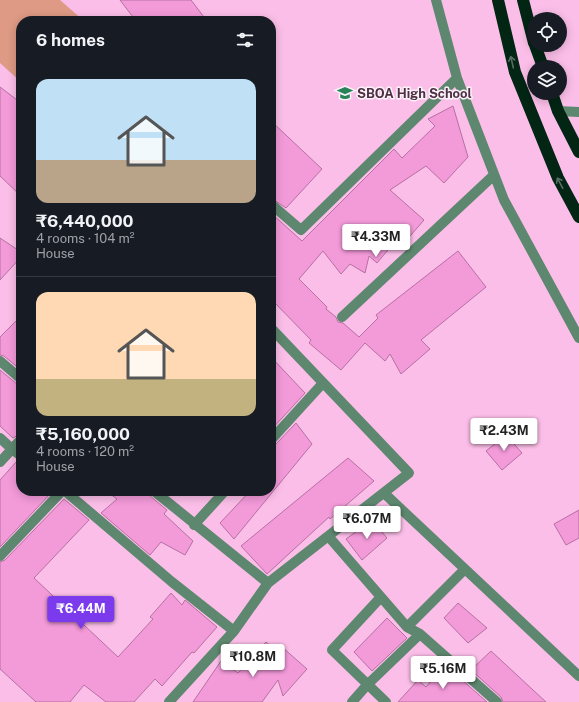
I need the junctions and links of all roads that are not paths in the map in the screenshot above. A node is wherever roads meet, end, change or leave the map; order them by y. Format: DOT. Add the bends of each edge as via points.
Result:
graph roads {
  1 [pos="436,0"];
  2 [pos="498,0"];
  3 [pos="523,0"];
  4 [pos="527,16"];
  5 [pos="457,78"];
  6 [pos="554,100"];
  7 [pos="558,111"];
  8 [pos="579,112"];
  9 [pos="579,152"];
  10 [pos="494,175"];
  11 [pos="276,208"];
  12 [pos="579,217"];
  13 [pos="342,317"];
  14 [pos="276,333"];
  15 [pos="579,338"];
  16 [pos="0,361"];
  17 [pos="16,375"];
  18 [pos="323,383"];
  19 [pos="276,435"];
  20 [pos="0,438"];
  21 [pos="16,445"];
  22 [pos="12,449"];
  23 [pos="16,452"];
  24 [pos="0,462"];
  25 [pos="385,494"];
  26 [pos="57,496"];
  27 [pos="71,496"];
  28 [pos="160,496"];
  29 [pos="220,496"];
  30 [pos="194,525"];
  31 [pos="329,537"];
  32 [pos="0,556"];
  33 [pos="465,569"];
  34 [pos="268,584"];
  35 [pos="381,597"];
  36 [pos="407,627"];
  37 [pos="234,631"];
  38 [pos="420,634"];
  39 [pos="579,676"];
  40 [pos="367,685"];
  41 [pos="169,702"];
  42 [pos="352,702"];
  43 [pos="386,702"];
  44 [pos="497,702"];
  1 -- 5 [label="street"];
  12 -- 2 [label="highway, one-way" via="558,178 515,72"];
  3 -- 4 [label="highway"];
  5 -- 10 [label="street"];
  5 -- 11 [label="street" via="301,230"];
  6 -- 7 [label="highway"];
  7 -- 8 [label="street"];
  7 -- 9 [label="highway"];
  10 -- 13 [label="street"];
  10 -- 15 [label="street" via="504,200"];
  14 -- 18 [label="street"];
  16 -- 17 [label="street"];
  18 -- 19 [label="street"];
  18 -- 25 [label="street" via="409,473"];
  20 -- 22 [label="street"];
  21 -- 22 [label="street"];
  22 -- 23 [label="street"];
  22 -- 24 [label="street"];
  25 -- 31 [label="street"];
  25 -- 33 [label="street"];
  26 -- 32 [label="street"];
  27 -- 37 [label="street"];
  28 -- 30 [label="street"];
  29 -- 30 [label="street"];
  30 -- 34 [label="street"];
  31 -- 34 [label="street"];
  31 -- 35 [label="street"];
  33 -- 36 [label="street"];
  33 -- 39 [label="street"];
  34 -- 37 [label="street"];
  35 -- 36 [label="street"];
  35 -- 40 [label="street" via="332,650"];
  36 -- 38 [label="street"];
  37 -- 41 [label="street"];
  38 -- 40 [label="street"];
  38 -- 44 [label="street"];
  40 -- 42 [label="street"];
  40 -- 43 [label="street"];
}
